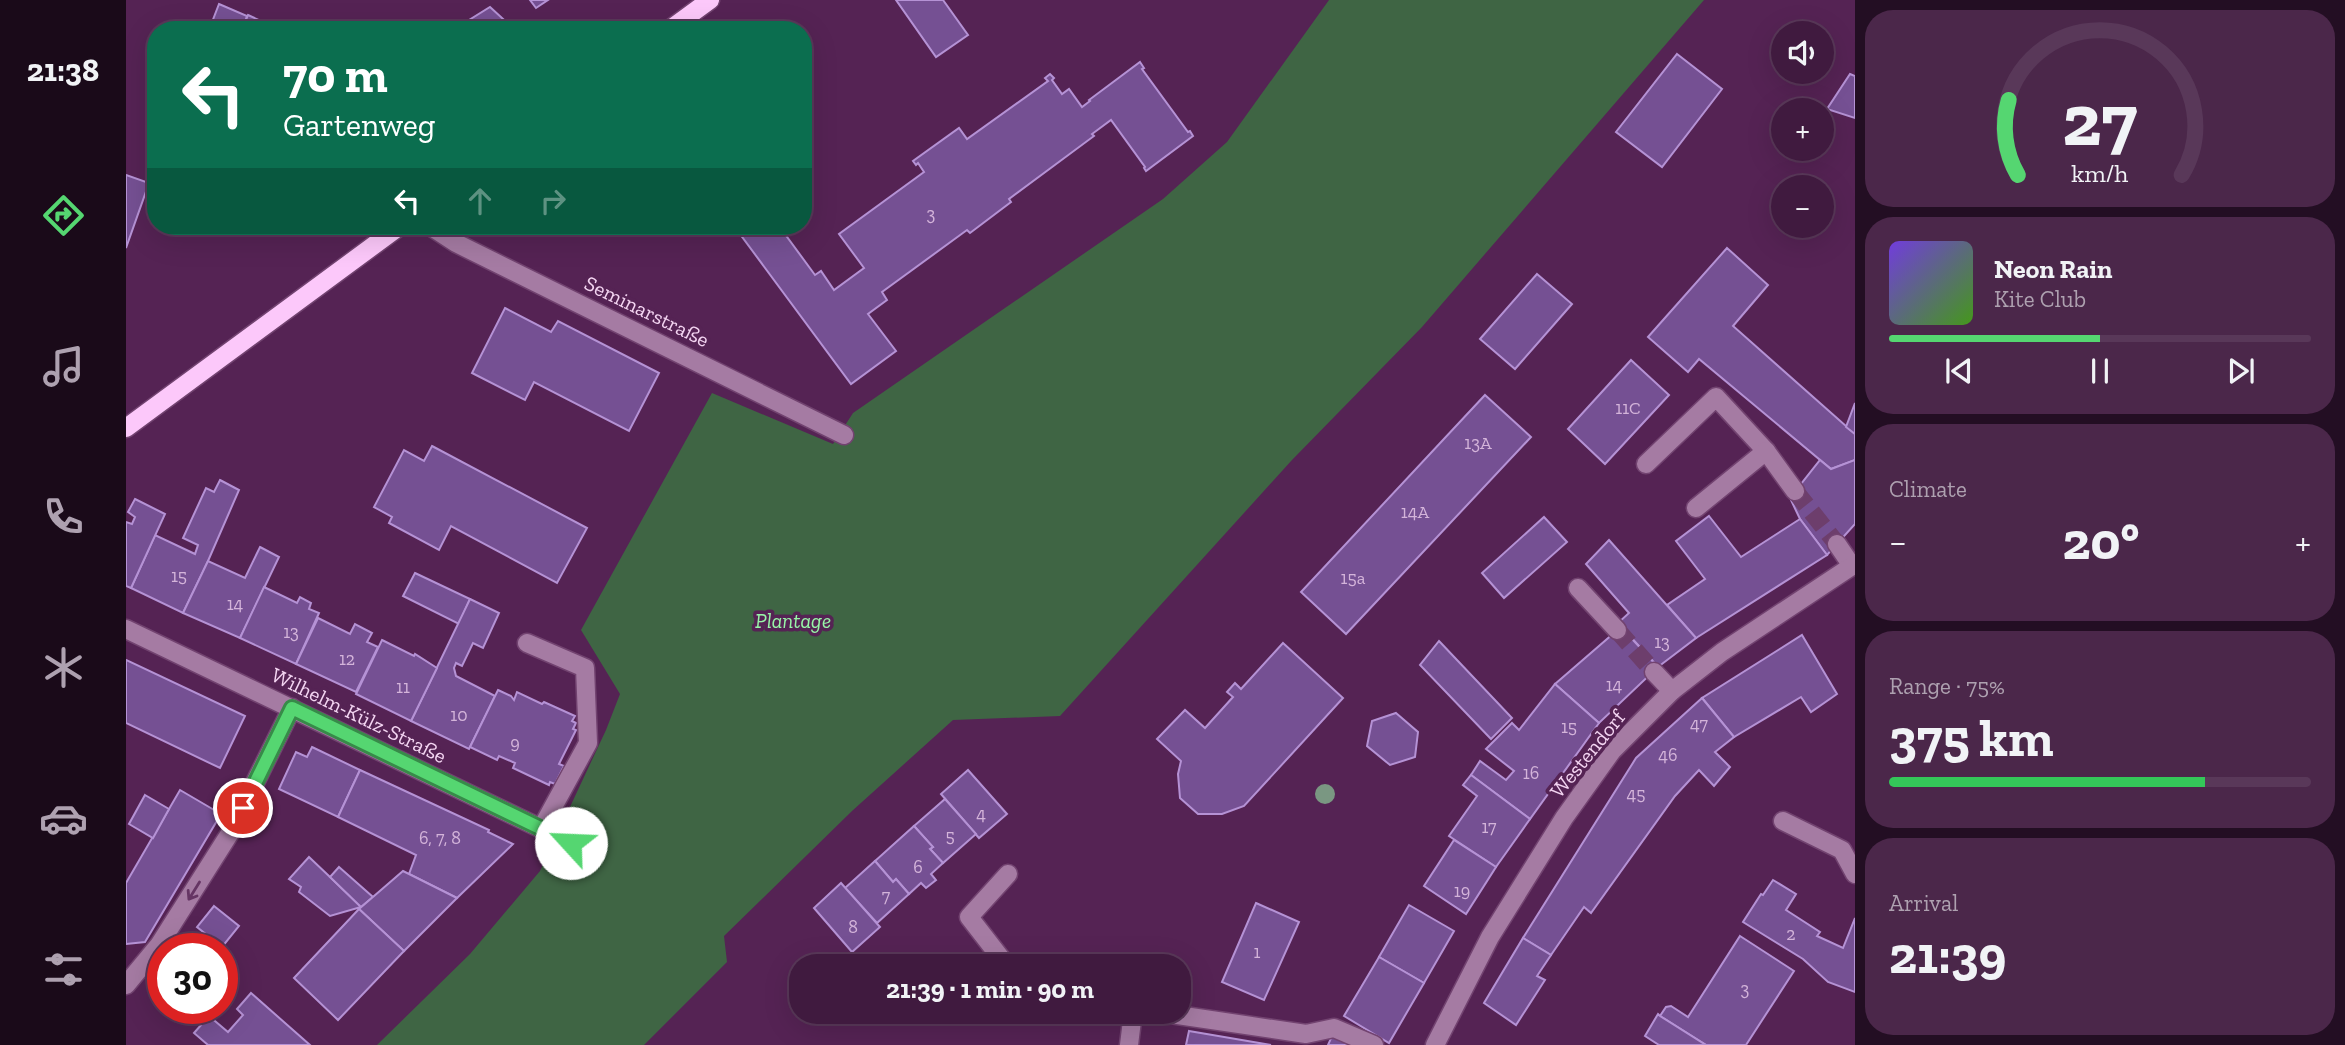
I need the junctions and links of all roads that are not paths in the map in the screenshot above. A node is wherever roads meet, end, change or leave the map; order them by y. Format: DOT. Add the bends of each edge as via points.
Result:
graph roads {
  1 [pos="710,0"];
  2 [pos="681,21"];
  3 [pos="388,235"];
  4 [pos="444,235"];
  5 [pos="126,428"];
  6 [pos="845,435"];
  7 [pos="1766,452"];
  8 [pos="1646,464"];
  9 [pos="1795,491"];
  10 [pos="1696,508"];
  11 [pos="1837,544"];
  12 [pos="1854,565"];
  13 [pos="1578,588"];
  14 [pos="126,629"];
  15 [pos="1616,631"];
  16 [pos="527,643"];
  17 [pos="1654,672"];
  18 [pos="1672,691"];
  19 [pos="292,708"];
  20 [pos="1783,821"];
  21 [pos="541,829"];
  22 [pos="571,843"];
  23 [pos="1007,874"];
  24 [pos="1855,874"];
  25 [pos="998,954"];
  26 [pos="126,985"];
  27 [pos="1191,1017"];
  28 [pos="1132,1024"];
  29 [pos="1129,1045"];
  30 [pos="1374,1045"];
  31 [pos="1435,1045"];
  1 -- 2 [label="main road"];
  3 -- 5 [label="main road"];
  4 -- 6 [label="street, Seminarstraße"];
  7 -- 8 [label="street" via="1716,397"];
  7 -- 9 [label="street"];
  7 -- 10 [label="street"];
  11 -- 12 [label="street"];
  12 -- 18 [label="street, Westendorf" via="1722,652"];
  13 -- 15 [label="street"];
  14 -- 19 [label="street, Wilhelm-Külz-Straße"];
  16 -- 21 [label="street" via="585,668 588,743"];
  17 -- 18 [label="street"];
  18 -- 31 [label="street, Westendorf" via="1612,751 1564,818 1490,937"];
  19 -- 21 [label="street, Wilhelm-Külz-Straße"];
  19 -- 26 [label="street, one-way" via="230,833 159,945"];
  20 -- 24 [label="street" via="1842,850"];
  21 -- 22 [label="street, Wilhelm-Külz-Straße"];
  23 -- 25 [label="street" via="969,917"];
  27 -- 30 [label="street" via="1306,1034 1334,1028"];
  28 -- 29 [label="street"];
}
